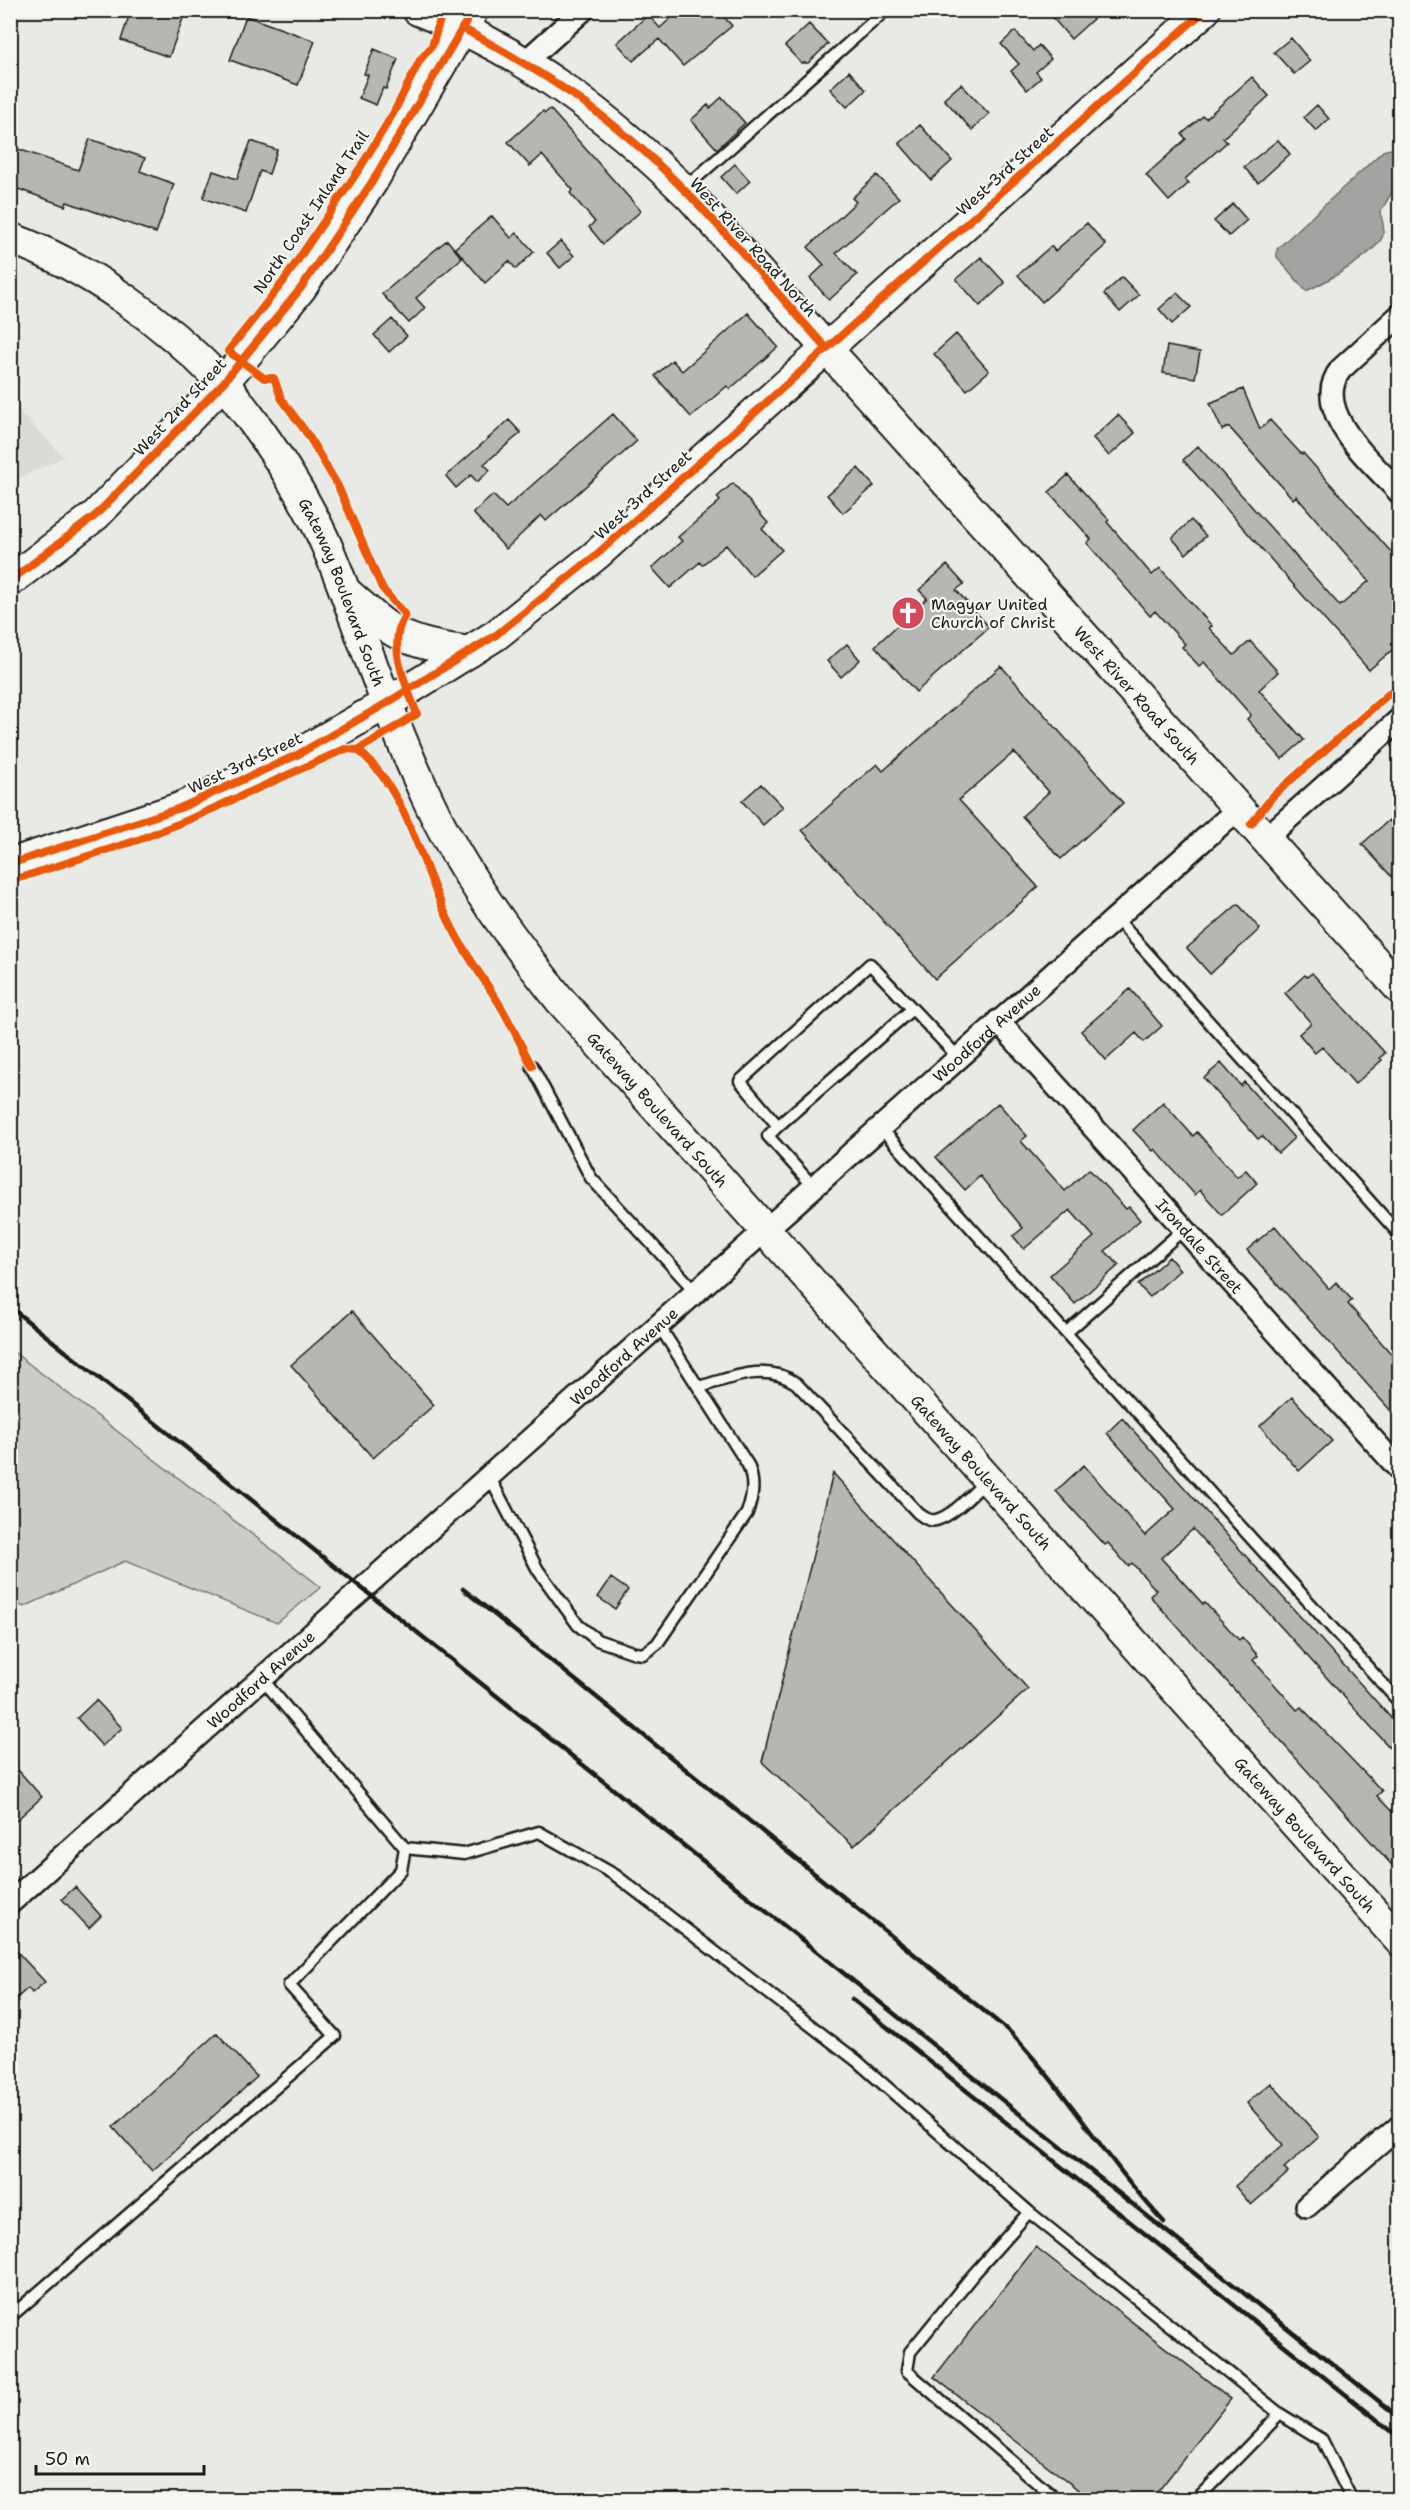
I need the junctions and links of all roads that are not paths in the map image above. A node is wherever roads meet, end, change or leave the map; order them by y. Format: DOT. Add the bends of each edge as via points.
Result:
graph roads {
  1 [pos="418,10"];
  2 [pos="583,10"];
  3 [pos="886,10"];
  4 [pos="1206,10"];
  5 [pos="468,19"];
  6 [pos="524,63"];
  7 [pos="683,189"];
  8 [pos="10,238"];
  9 [pos="1400,315"];
  10 [pos="827,349"];
  11 [pos="224,383"];
  12 [pos="1400,493"];
  13 [pos="10,580"];
  14 [pos="344,590"];
  15 [pos="469,652"];
  16 [pos="387,703"];
  17 [pos="1400,719"];
  18 [pos="1238,809"];
  19 [pos="1264,838"];
  20 [pos="10,864"];
  21 [pos="1115,917"];
  22 [pos="1400,990"];
  23 [pos="912,1009"];
  24 [pos="998,1021"];
  25 [pos="958,1057"];
  26 [pos="532,1066"];
  27 [pos="778,1126"];
  28 [pos="880,1127"];
  29 [pos="813,1186"];
  30 [pos="1184,1229"];
  31 [pos="764,1230"];
  32 [pos="1400,1235"];
  33 [pos="694,1291"];
  34 [pos="658,1324"];
  35 [pos="1067,1332"];
  36 [pos="699,1387"];
  37 [pos="1400,1470"];
  38 [pos="489,1476"];
  39 [pos="988,1480"];
  40 [pos="263,1680"];
  41 [pos="1400,1703"];
  42 [pos="405,1848"];
  43 [pos="10,1904"];
  44 [pos="1396,1930"];
  45 [pos="1400,2126"];
  46 [pos="1307,2206"];
  47 [pos="1029,2212"];
  48 [pos="10,2317"];
  49 [pos="1280,2414"];
  50 [pos="1057,2499"];
  51 [pos="1196,2499"];
  52 [pos="1352,2499"];
  1 -- 5 [label="main road, West River Road North"];
  2 -- 6 [label="street"];
  3 -- 7 [label="lane"];
  4 -- 10 [label="main road, West 3rd Street"];
  5 -- 6 [label="main road, West River Road North"];
  5 -- 11 [label="main road, West 2nd Street" via="372,182 301,288"];
  6 -- 7 [label="main road, West River Road North" via="596,110"];
  7 -- 10 [label="main road, West River Road North"];
  8 -- 11 [label="main road, Gateway Boulevard South" via="64,262 108,289 150,318"];
  9 -- 12 [label="street" via="1341,369 1332,393 1339,423"];
  10 -- 15 [label="main road, West 3rd Street" via="596,555"];
  10 -- 18 [label="main road, West River Road South"];
  11 -- 13 [label="main road, West 2nd Street" via="96,515"];
  11 -- 14 [label="main road, Gateway Boulevard South" via="292,479"];
  14 -- 15 [label="main road" via="398,634"];
  14 -- 16 [label="main road, Gateway Boulevard South"];
  15 -- 16 [label="main road, West 3rd Street"];
  16 -- 20 [label="main road, West 3rd Street" via="297,755 180,808"];
  16 -- 31 [label="main road, Gateway Boulevard South" via="430,804 467,873 511,939 560,1000"];
  17 -- 19 [label="street"];
  18 -- 19 [label="main road, West River Road South"];
  18 -- 21 [label="street, Woodford Avenue"];
  19 -- 22 [label="main road, West River Road South"];
  21 -- 24 [label="street, Woodford Avenue"];
  21 -- 32 [label="lane"];
  23 -- 25 [label="lane"];
  23 -- 27 [label="lane"];
  23 -- 27 [label="lane" via="870,964 740,1081"];
  24 -- 25 [label="street, Woodford Avenue"];
  24 -- 30 [label="street, Irondale Street"];
  25 -- 28 [label="street, Woodford Avenue"];
  26 -- 33 [label="lane" via="591,1178"];
  27 -- 29 [label="lane" via="768,1136"];
  28 -- 29 [label="street, Woodford Avenue"];
  28 -- 35 [label="lane"];
  29 -- 31 [label="street, Woodford Avenue"];
  30 -- 35 [label="lane"];
  30 -- 37 [label="street, Irondale Street"];
  31 -- 33 [label="street, Woodford Avenue"];
  31 -- 39 [label="main road, Gateway Boulevard South"];
  33 -- 34 [label="street, Woodford Avenue"];
  34 -- 36 [label="lane"];
  34 -- 38 [label="street, Woodford Avenue"];
  35 -- 41 [label="lane"];
  36 -- 38 [label="lane" via="748,1465 753,1493 747,1512 657,1644 643,1654 597,1640 578,1625 538,1570"];
  36 -- 39 [label="lane" via="750,1372 783,1375 796,1383 928,1520 951,1512"];
  38 -- 40 [label="street, Woodford Avenue"];
  39 -- 44 [label="main road, Gateway Boulevard South"];
  40 -- 42 [label="lane"];
  40 -- 43 [label="street, Woodford Avenue"];
  42 -- 47 [label="lane" via="464,1854 539,1832 615,1875 857,2061"];
  42 -- 48 [label="lane" via="401,1870 289,1985 335,2036"];
  45 -- 46 [label="street"];
  47 -- 49 [label="lane"];
  47 -- 50 [label="lane" via="910,2352 907,2371"];
  49 -- 51 [label="lane"];
  49 -- 52 [label="lane" via="1322,2440"];
}
